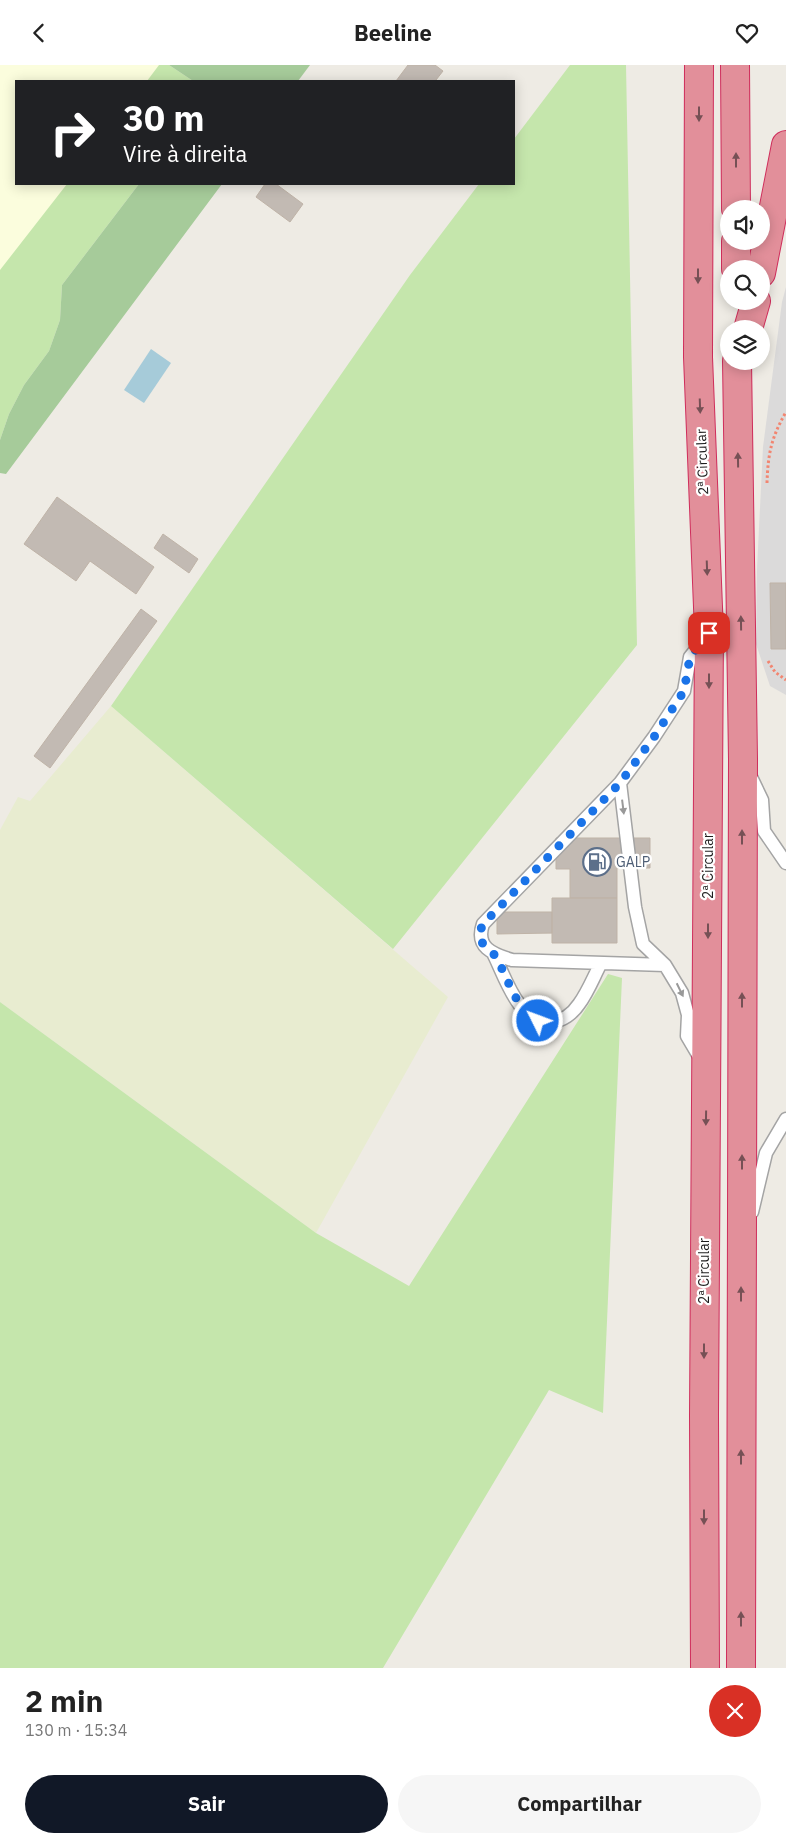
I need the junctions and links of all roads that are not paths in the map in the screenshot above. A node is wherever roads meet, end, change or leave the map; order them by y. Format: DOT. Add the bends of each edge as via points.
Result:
graph roads {
  1 [pos="700,65"];
  2 [pos="735,65"];
  3 [pos="786,145"];
  4 [pos="736,200"];
  5 [pos="764,260"];
  6 [pos="738,370"];
  7 [pos="709,633"];
  8 [pos="743,759"];
  9 [pos="620,783"];
  10 [pos="786,863"];
  11 [pos="494,955"];
  12 [pos="602,963"];
  13 [pos="665,965"];
  14 [pos="707,1069"];
  15 [pos="786,1119"];
  16 [pos="742,1264"];
  17 [pos="705,1668"];
  18 [pos="741,1668"];
  1 -- 7 [label="highway, 2ª Circular, one-way" via="698,357"];
  4 -- 2 [label="highway, one-way"];
  3 -- 5 [label="highway"];
  8 -- 6 [label="highway, one-way"];
  7 -- 9 [label="lane" via="690,657 684,691"];
  7 -- 14 [label="highway, 2ª Circular, one-way"];
  8 -- 10 [label="lane" via="762,800 764,831"];
  16 -- 8 [label="highway, one-way"];
  9 -- 11 [label="lane" via="483,924 479,934 482,943"];
  9 -- 13 [label="lane, one-way" via="635,907 643,944"];
  11 -- 12 [label="lane" via="512,960"];
  11 -- 12 [label="lane" via="517,1001 529,1016 538,1021 566,1018 580,1004"];
  12 -- 13 [label="lane"];
  13 -- 14 [label="lane, one-way" via="682,993 688,1015 687,1036"];
  14 -- 17 [label="highway, 2ª Circular, one-way"];
  15 -- 16 [label="lane" via="766,1153"];
  18 -- 16 [label="highway, one-way"];
}
